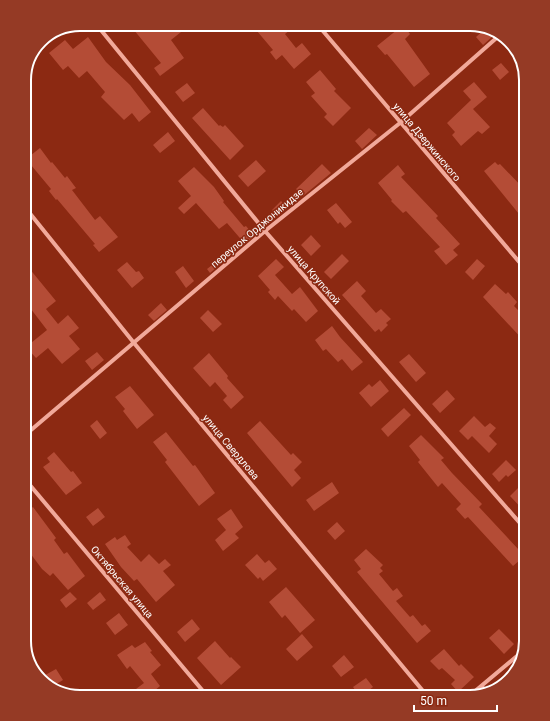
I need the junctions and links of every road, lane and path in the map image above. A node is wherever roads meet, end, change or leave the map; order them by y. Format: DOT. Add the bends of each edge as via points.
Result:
graph roads {
  1 [pos="102,31"];
  2 [pos="323,31"];
  3 [pos="496,39"];
  4 [pos="400,123"];
  5 [pos="31,215"];
  6 [pos="265,231"];
  7 [pos="519,262"];
  8 [pos="134,343"];
  9 [pos="31,430"];
  10 [pos="31,486"];
  11 [pos="519,522"];
  12 [pos="516,657"];
  13 [pos="482,686"];
  14 [pos="202,690"];
  15 [pos="422,690"];
  16 [pos="477,690"];
  1 -- 6 [label="street, улица Крупской"];
  2 -- 4 [label="street, улица Дзержинского"];
  3 -- 4 [label="street, переулок Орджоникидзе"];
  4 -- 6 [label="street, переулок Орджоникидзе"];
  4 -- 7 [label="street, улица Дзержинского"];
  5 -- 8 [label="street, улица Свердлова"];
  6 -- 8 [label="street, переулок Орджоникидзе"];
  6 -- 11 [label="street, улица Крупской"];
  8 -- 9 [label="street, переулок Орджоникидзе"];
  8 -- 15 [label="street, улица Свердлова"];
  10 -- 14 [label="street, Октябрьская улица"];
  12 -- 13 [label="street"];
  13 -- 16 [label="street"];
}
